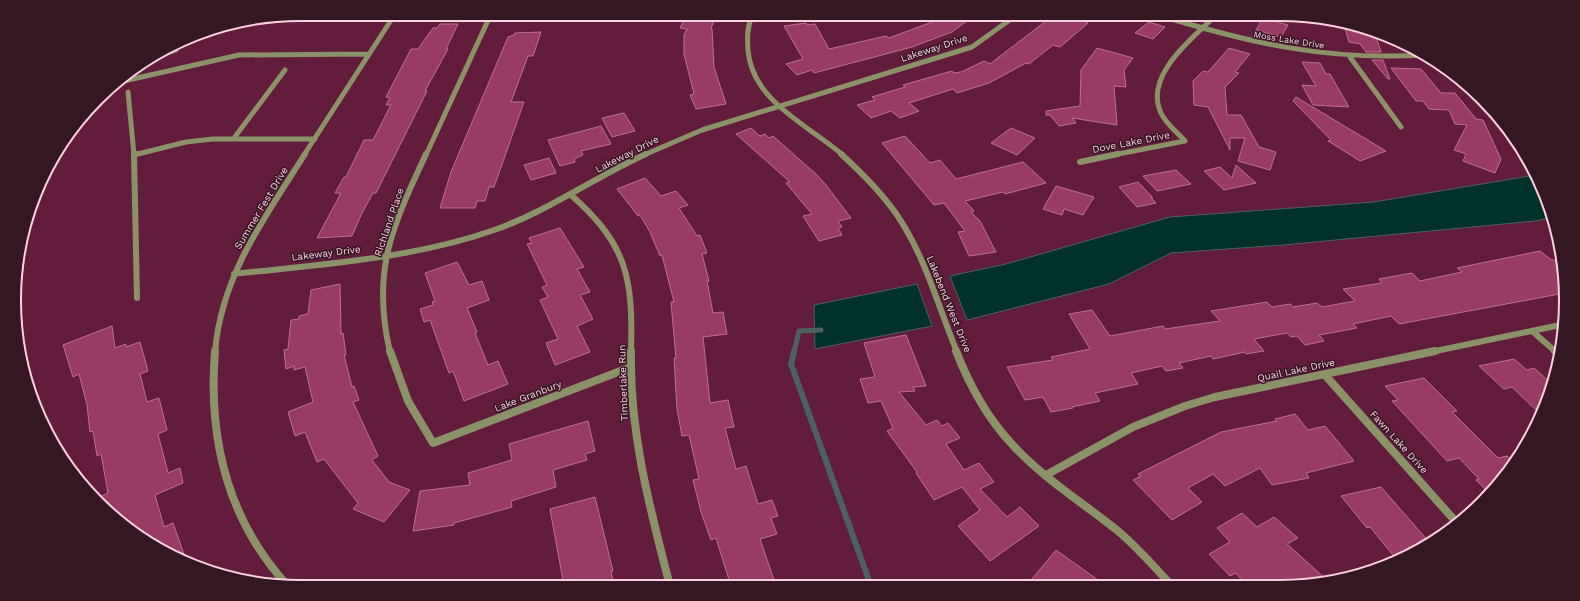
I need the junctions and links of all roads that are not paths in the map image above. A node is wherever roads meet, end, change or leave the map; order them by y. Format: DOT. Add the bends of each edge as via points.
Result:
graph roads {
  1 [pos="391,21"];
  2 [pos="488,21"];
  3 [pos="750,21"];
  4 [pos="1008,21"];
  5 [pos="1177,21"];
  6 [pos="1211,21"];
  7 [pos="1202,29"];
  8 [pos="370,54"];
  9 [pos="1414,56"];
  10 [pos="1350,57"];
  11 [pos="285,70"];
  12 [pos="129,80"];
  13 [pos="128,92"];
  14 [pos="778,106"];
  15 [pos="1401,127"];
  16 [pos="234,138"];
  17 [pos="315,139"];
  18 [pos="134,155"];
  19 [pos="1080,162"];
  20 [pos="571,195"];
  21 [pos="386,256"];
  22 [pos="234,274"];
  23 [pos="137,298"];
  24 [pos="1558,326"];
  25 [pos="1532,331"];
  26 [pos="1555,350"];
  27 [pos="630,367"];
  28 [pos="1324,375"];
  29 [pos="433,443"];
  30 [pos="1046,475"];
  31 [pos="1454,519"];
  32 [pos="278,579"];
  33 [pos="668,580"];
  34 [pos="1166,580"];
  1 -- 8 [label="street, Summer Fest Drive"];
  2 -- 21 [label="street, Richland Place" via="411,189"];
  3 -- 14 [label="street, Lakebend West Drive" via="746,49 750,65 756,81 766,96"];
  4 -- 14 [label="street, Lakeway Drive" via="972,47 956,53"];
  5 -- 7 [label="street, Moss Lake Drive"];
  6 -- 7 [label="street"];
  7 -- 10 [label="street, Moss Lake Drive" via="1263,45"];
  7 -- 19 [label="street, Dove Lake Drive" via="1167,68 1157,91 1159,108 1168,124 1185,141"];
  8 -- 12 [label="street" via="239,55"];
  8 -- 17 [label="street, Summer Fest Drive"];
  9 -- 10 [label="street, Moss Lake Drive"];
  10 -- 15 [label="street"];
  11 -- 16 [label="street"];
  13 -- 18 [label="street"];
  14 -- 20 [label="street, Lakeway Drive" via="742,116 658,148"];
  14 -- 30 [label="street, Lakebend West Drive" via="851,162 883,197 904,226 924,263 964,370 978,397 996,426"];
  16 -- 17 [label="street"];
  16 -- 18 [label="street" via="186,142"];
  17 -- 22 [label="street, Summer Fest Drive" via="260,224"];
  18 -- 23 [label="street"];
  20 -- 21 [label="street, Lakeway Drive" via="497,229 449,243"];
  20 -- 27 [label="street, Timberlake Run" via="590,210 604,228 622,262 630,286 632,306"];
  21 -- 22 [label="street, Lakeway Drive"];
  21 -- 29 [label="street, Richland Place" via="382,300 384,326 392,359 408,401"];
  22 -- 32 [label="street, Summer Fest Drive" via="225,298 216,342 213,388 217,439 227,484 251,536"];
  24 -- 25 [label="street, Quail Lake Drive"];
  25 -- 26 [label="street"];
  25 -- 28 [label="street, Quail Lake Drive"];
  27 -- 29 [label="street, Lake Granbury"];
  27 -- 33 [label="street, Timberlake Run" via="635,425 645,490"];
  28 -- 30 [label="street, Quail Lake Drive" via="1215,397 1186,406 1133,427"];
  28 -- 31 [label="street, Fawn Lake Drive"];
  30 -- 34 [label="street, Lakebend West Drive" via="1120,533"];
}
